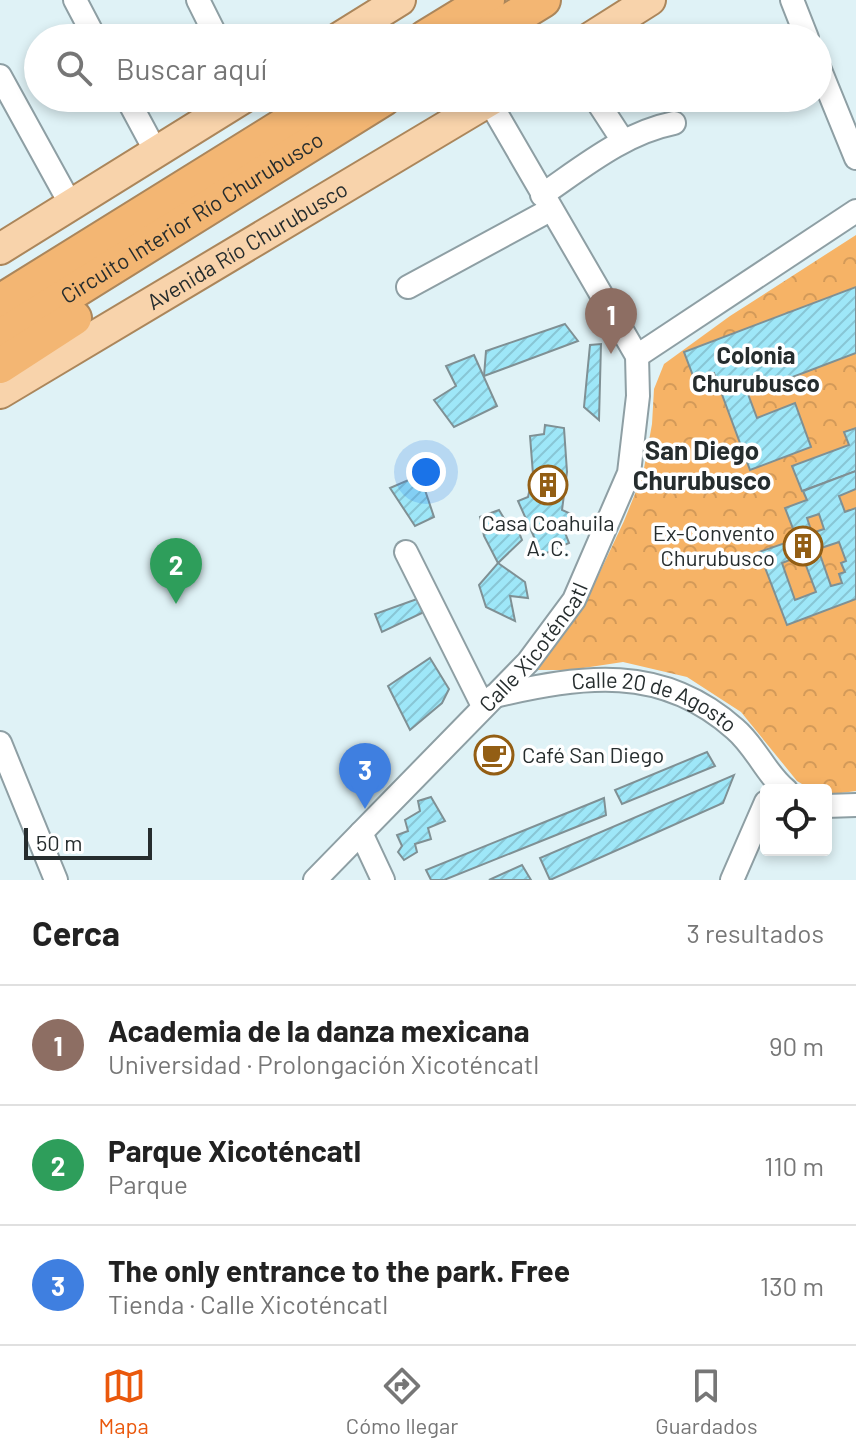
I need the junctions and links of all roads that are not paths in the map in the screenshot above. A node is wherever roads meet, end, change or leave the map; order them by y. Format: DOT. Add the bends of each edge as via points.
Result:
graph roads {
  1 [pos="75,0"];
  2 [pos="198,0"];
  3 [pos="400,0"];
  4 [pos="487,0"];
  5 [pos="543,0"];
  6 [pos="650,0"];
  7 [pos="792,0"];
  8 [pos="88,24"];
  9 [pos="210,24"];
  10 [pos="361,24"];
  11 [pos="448,24"];
  12 [pos="504,24"];
  13 [pos="612,24"];
  14 [pos="801,24"];
  15 [pos="0,76"];
  16 [pos="832,99"];
  17 [pos="135,112"];
  18 [pos="220,112"];
  19 [pos="305,112"];
  20 [pos="361,112"];
  21 [pos="471,112"];
  22 [pos="497,112"];
  23 [pos="604,112"];
  24 [pos="674,123"];
  25 [pos="623,141"];
  26 [pos="241,151"];
  27 [pos="156,152"];
  28 [pos="856,158"];
  29 [pos="546,202"];
  30 [pos="71,205"];
  31 [pos="856,211"];
  32 [pos="162,236"];
  33 [pos="0,249"];
  34 [pos="0,274"];
  35 [pos="408,287"];
  36 [pos="0,302"];
  37 [pos="0,337"];
  38 [pos="637,356"];
  39 [pos="0,366"];
  40 [pos="0,393"];
  41 [pos="406,552"];
  42 [pos="488,701"];
  43 [pos="0,743"];
  44 [pos="772,784"];
  45 [pos="856,805"];
  46 [pos="832,806"];
  47 [pos="760,822"];
  48 [pos="361,833"];
  49 [pos="56,880"];
  50 [pos="315,880"];
  51 [pos="383,880"];
  52 [pos="732,880"];
  1 -- 8 [label="street"];
  2 -- 9 [label="street"];
  3 -- 10 [label="main road"];
  4 -- 11 [label="highway"];
  5 -- 12 [label="highway"];
  6 -- 13 [label="main road"];
  7 -- 14 [label="street"];
  15 -- 30 [label="street"];
  16 -- 28 [label="street"];
  17 -- 27 [label="street"];
  18 -- 27 [label="main road"];
  19 -- 26 [label="highway, Circuito Interior Río Churubusco"];
  20 -- 32 [label="highway, Circuito Interior Río Churubusco"];
  21 -- 40 [label="main road, Avenida Río Churubusco"];
  22 -- 29 [label="street"];
  23 -- 25 [label="street"];
  24 -- 25 [label="street"];
  25 -- 29 [label="street"];
  26 -- 34 [label="highway" via="151,183"];
  26 -- 36 [label="highway, Circuito Interior Río Churubusco"];
  27 -- 30 [label="main road"];
  29 -- 35 [label="street"];
  29 -- 38 [label="street"];
  30 -- 33 [label="main road"];
  31 -- 38 [label="street"];
  32 -- 37 [label="highway, Circuito Interior Río Churubusco"];
  32 -- 39 [label="highway" via="124,286"];
  38 -- 42 [label="street, Calle Xicoténcatl" via="629,473 574,600 528,662"];
  41 -- 42 [label="street"];
  42 -- 44 [label="street, Calle 20 de Agosto" via="541,685 591,678 649,684 722,718 759,755"];
  42 -- 48 [label="street, Calle Xicoténcatl"];
  43 -- 49 [label="street"];
  45 -- 46 [label="street"];
  47 -- 52 [label="street"];
  48 -- 50 [label="street, Calle Xicoténcatl"];
  48 -- 51 [label="street"];
}
